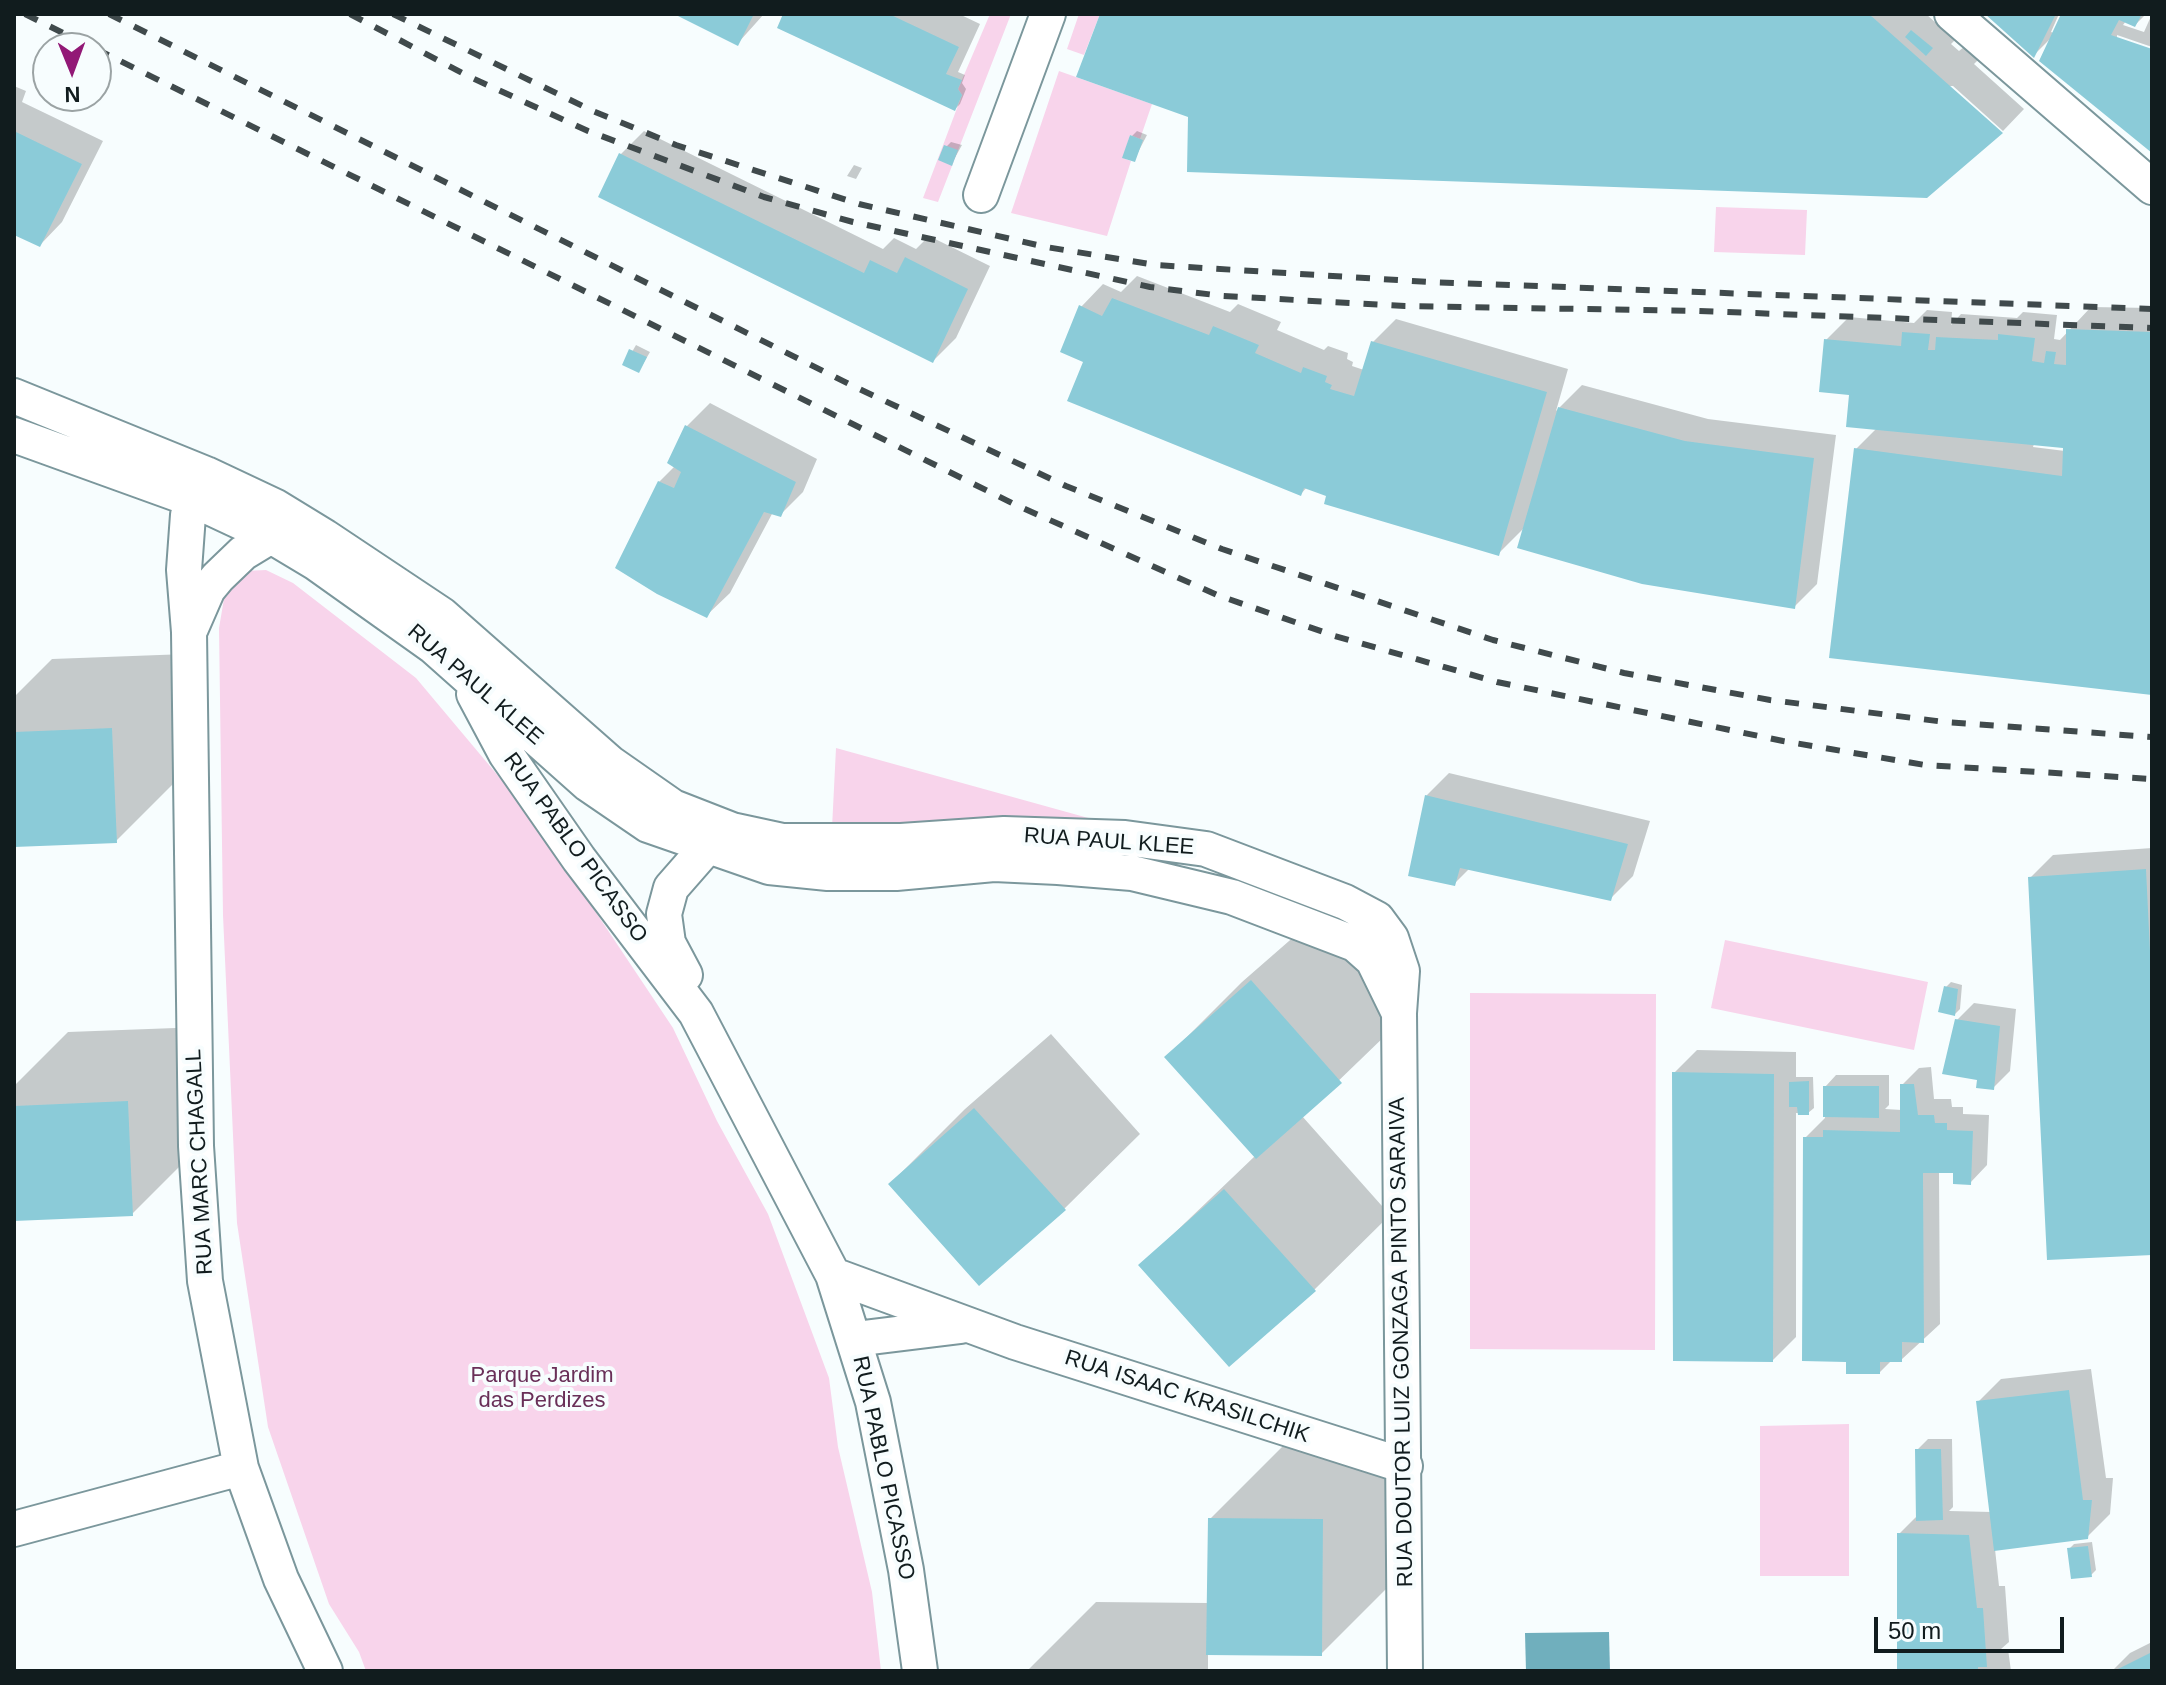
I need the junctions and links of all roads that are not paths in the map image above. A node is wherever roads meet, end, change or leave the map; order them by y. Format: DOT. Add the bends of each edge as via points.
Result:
graph roads {
  1 [pos="1048,14"];
  2 [pos="1952,14"];
  3 [pos="2152,187"];
  4 [pos="981,195"];
  5 [pos="14,396"];
  6 [pos="14,435"];
  7 [pos="200,487"];
  8 [pos="271,536"];
  9 [pos="189,632"];
  10 [pos="465,676"];
  11 [pos="706,848"];
  12 [pos="696,1013"];
  13 [pos="1399,1013"];
  14 [pos="833,1275"];
  15 [pos="970,1325"];
  16 [pos="855,1339"];
  17 [pos="1405,1466"];
  18 [pos="241,1468"];
  19 [pos="14,1529"];
  20 [pos="325,1671"];
  21 [pos="920,1671"];
  22 [pos="1405,1671"];
  1 -- 4 [label="street"];
  2 -- 3 [label="street"];
  5 -- 7 [label="street, RUA PAUL KLEE"];
  6 -- 7 [label="street, RUA PAUL KLEE"];
  7 -- 8 [label="street, RUA PAUL KLEE"];
  7 -- 9 [label="street, RUA MARC CHAGALL" via="188,515 184,570"];
  7 -- 13 [label="street, RUA PAUL KLEE" via="276,507 442,615 610,763 673,807 732,830 783,841 1062,835 1206,849 1377,919 1401,960"];
  8 -- 9 [label="street, RUA MARC CHAGALL" via="218,577"];
  8 -- 10 [label="street, RUA PAUL KLEE" via="366,596"];
  9 -- 18 [label="street, RUA MARC CHAGALL" via="196,1146 205,1281"];
  10 -- 11 [label="street, RUA PAUL KLEE" via="588,784 648,825"];
  10 -- 12 [label="street, RUA PABLO PICASSO" via="506,754"];
  11 -- 12 [label="street, RUA PABLO PICASSO" via="671,888 664,914 668,943 692,990"];
  11 -- 13 [label="street, RUA PAUL KLEE" via="769,867 828,873 1007,865 1132,873 1189,886 1355,944 1373,960"];
  12 -- 14 [label="street, RUA PABLO PICASSO"];
  13 -- 17 [label="street, RUA DOUTOR LUIZ GONZAGA PINTO SARAIVA"];
  14 -- 15 [label="street, RUA ISAAC KRASILCHIK"];
  14 -- 16 [label="street, RUA PABLO PICASSO"];
  15 -- 16 [label="street, RUA ISAAC KRASILCHIK"];
  15 -- 17 [label="street, RUA ISAAC KRASILCHIK"];
  16 -- 21 [label="street, RUA PABLO PICASSO" via="884,1456"];
  17 -- 22 [label="street, RUA DOUTOR LUIZ GONZAGA PINTO SARAIVA"];
  18 -- 19 [label="street"];
  18 -- 20 [label="street, RUA MARC CHAGALL" via="281,1579"];
}
